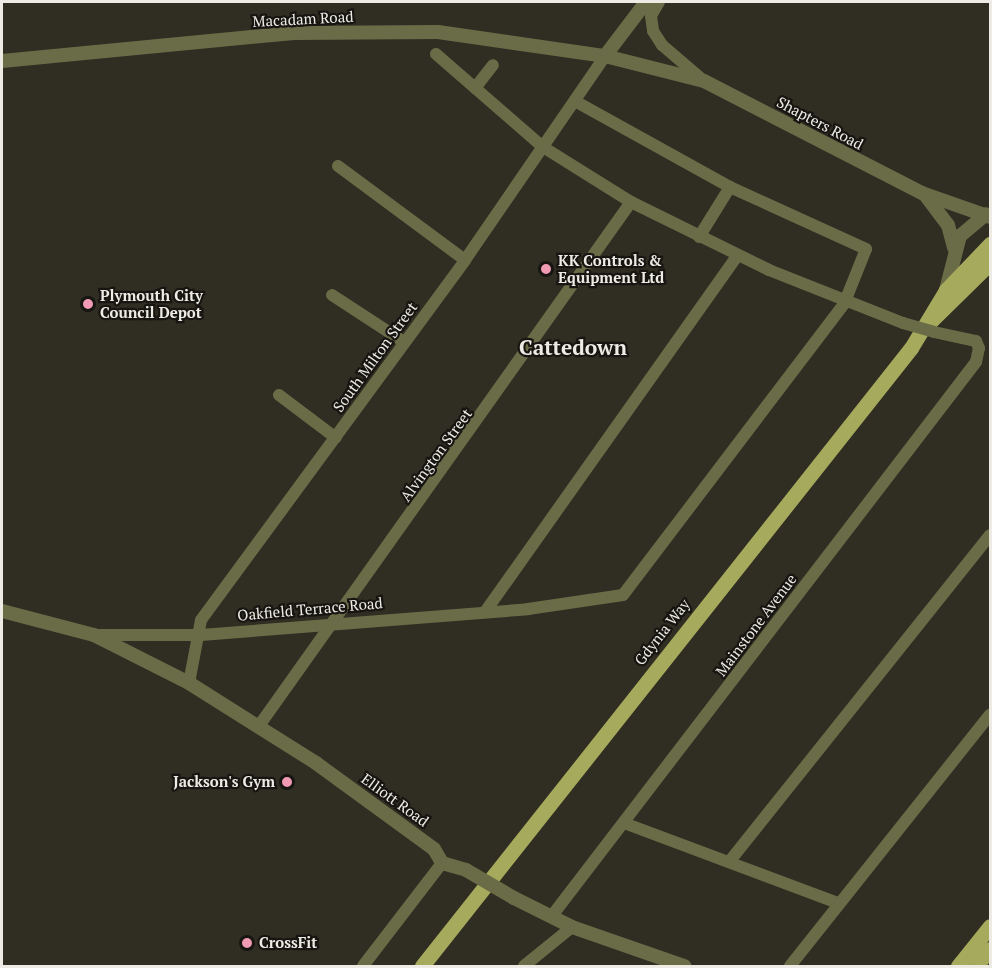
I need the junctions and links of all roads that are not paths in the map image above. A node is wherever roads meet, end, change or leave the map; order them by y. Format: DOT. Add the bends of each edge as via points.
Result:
graph roads {
  1 [pos="646,2"];
  2 [pos="659,2"];
  3 [pos="436,54"];
  4 [pos="605,56"];
  5 [pos="2,61"];
  6 [pos="493,65"];
  7 [pos="704,81"];
  8 [pos="475,88"];
  9 [pos="575,101"];
  10 [pos="543,147"];
  11 [pos="338,166"];
  12 [pos="730,187"];
  13 [pos="922,193"];
  14 [pos="632,202"];
  15 [pos="988,215"];
  16 [pos="699,237"];
  17 [pos="990,244"];
  18 [pos="954,248"];
  19 [pos="737,256"];
  20 [pos="465,260"];
  21 [pos="990,263"];
  22 [pos="946,290"];
  23 [pos="332,295"];
  24 [pos="844,304"];
  25 [pos="931,321"];
  26 [pos="404,342"];
  27 [pos="985,347"];
  28 [pos="279,395"];
  29 [pos="336,438"];
  30 [pos="990,535"];
  31 [pos="2,610"];
  32 [pos="485,612"];
  33 [pos="334,622"];
  34 [pos="94,635"];
  35 [pos="201,635"];
  36 [pos="189,683"];
  37 [pos="990,715"];
  38 [pos="261,723"];
  39 [pos="624,824"];
  40 [pos="729,862"];
  41 [pos="442,863"];
  42 [pos="838,903"];
  43 [pos="551,917"];
  44 [pos="990,926"];
  45 [pos="572,927"];
  46 [pos="990,949"];
  47 [pos="363,966"];
  48 [pos="422,966"];
  49 [pos="527,966"];
  50 [pos="684,966"];
  51 [pos="790,966"];
  52 [pos="958,966"];
  53 [pos="976,966"];
  1 -- 4 [label="street"];
  2 -- 7 [label="street, Shapters Road" via="651,16 656,35"];
  3 -- 8 [label="street"];
  4 -- 5 [label="street, Macadam Road" via="438,32 294,33"];
  4 -- 7 [label="street, Shapters Road"];
  4 -- 9 [label="street, South Milton Street"];
  6 -- 8 [label="street"];
  7 -- 13 [label="street, Shapters Road"];
  8 -- 10 [label="street"];
  9 -- 10 [label="street, South Milton Street"];
  9 -- 12 [label="street"];
  10 -- 14 [label="street"];
  10 -- 20 [label="street, South Milton Street"];
  11 -- 20 [label="street"];
  12 -- 16 [label="street"];
  12 -- 24 [label="street" via="866,249"];
  13 -- 15 [label="street, Shapters Road"];
  13 -- 18 [label="street, Shapters Road" via="948,225"];
  14 -- 16 [label="street"];
  14 -- 33 [label="street, Alvington Street"];
  15 -- 18 [label="street" via="966,229"];
  16 -- 19 [label="street"];
  17 -- 22 [label="main road, Gdynia Way"];
  18 -- 22 [label="street"];
  19 -- 24 [label="street"];
  19 -- 32 [label="street"];
  20 -- 26 [label="street, South Milton Street"];
  21 -- 25 [label="main road, Gdynia Way"];
  22 -- 25 [label="main road, Gdynia Way"];
  23 -- 26 [label="street"];
  24 -- 27 [label="street, bridge" via="976,341"];
  24 -- 32 [label="street, Oakfield Terrace Road" via="623,596"];
  25 -- 48 [label="main road, Gdynia Way"];
  26 -- 29 [label="street, South Milton Street"];
  27 -- 39 [label="street, Mainstone Avenue"];
  28 -- 29 [label="street"];
  29 -- 35 [label="street, South Milton Street" via="201,620"];
  30 -- 40 [label="street"];
  31 -- 34 [label="street, Oakfield Terrace Road"];
  32 -- 33 [label="street, Oakfield Terrace Road"];
  33 -- 35 [label="street, Oakfield Terrace Road"];
  33 -- 38 [label="street, Alvington Street"];
  34 -- 35 [label="street, Oakfield Terrace Road"];
  34 -- 36 [label="street, Elliott Road"];
  35 -- 36 [label="street, South Milton Street"];
  36 -- 38 [label="street, Elliott Road"];
  37 -- 42 [label="street"];
  38 -- 41 [label="street, Elliott Road" via="434,849"];
  39 -- 40 [label="street"];
  39 -- 43 [label="street, Mainstone Avenue"];
  40 -- 42 [label="street"];
  41 -- 43 [label="street, bridge" via="466,870"];
  41 -- 47 [label="street"];
  42 -- 51 [label="street"];
  43 -- 45 [label="street"];
  44 -- 52 [label="main road"];
  45 -- 49 [label="street"];
  45 -- 50 [label="street"];
  46 -- 53 [label="main road"];
}
